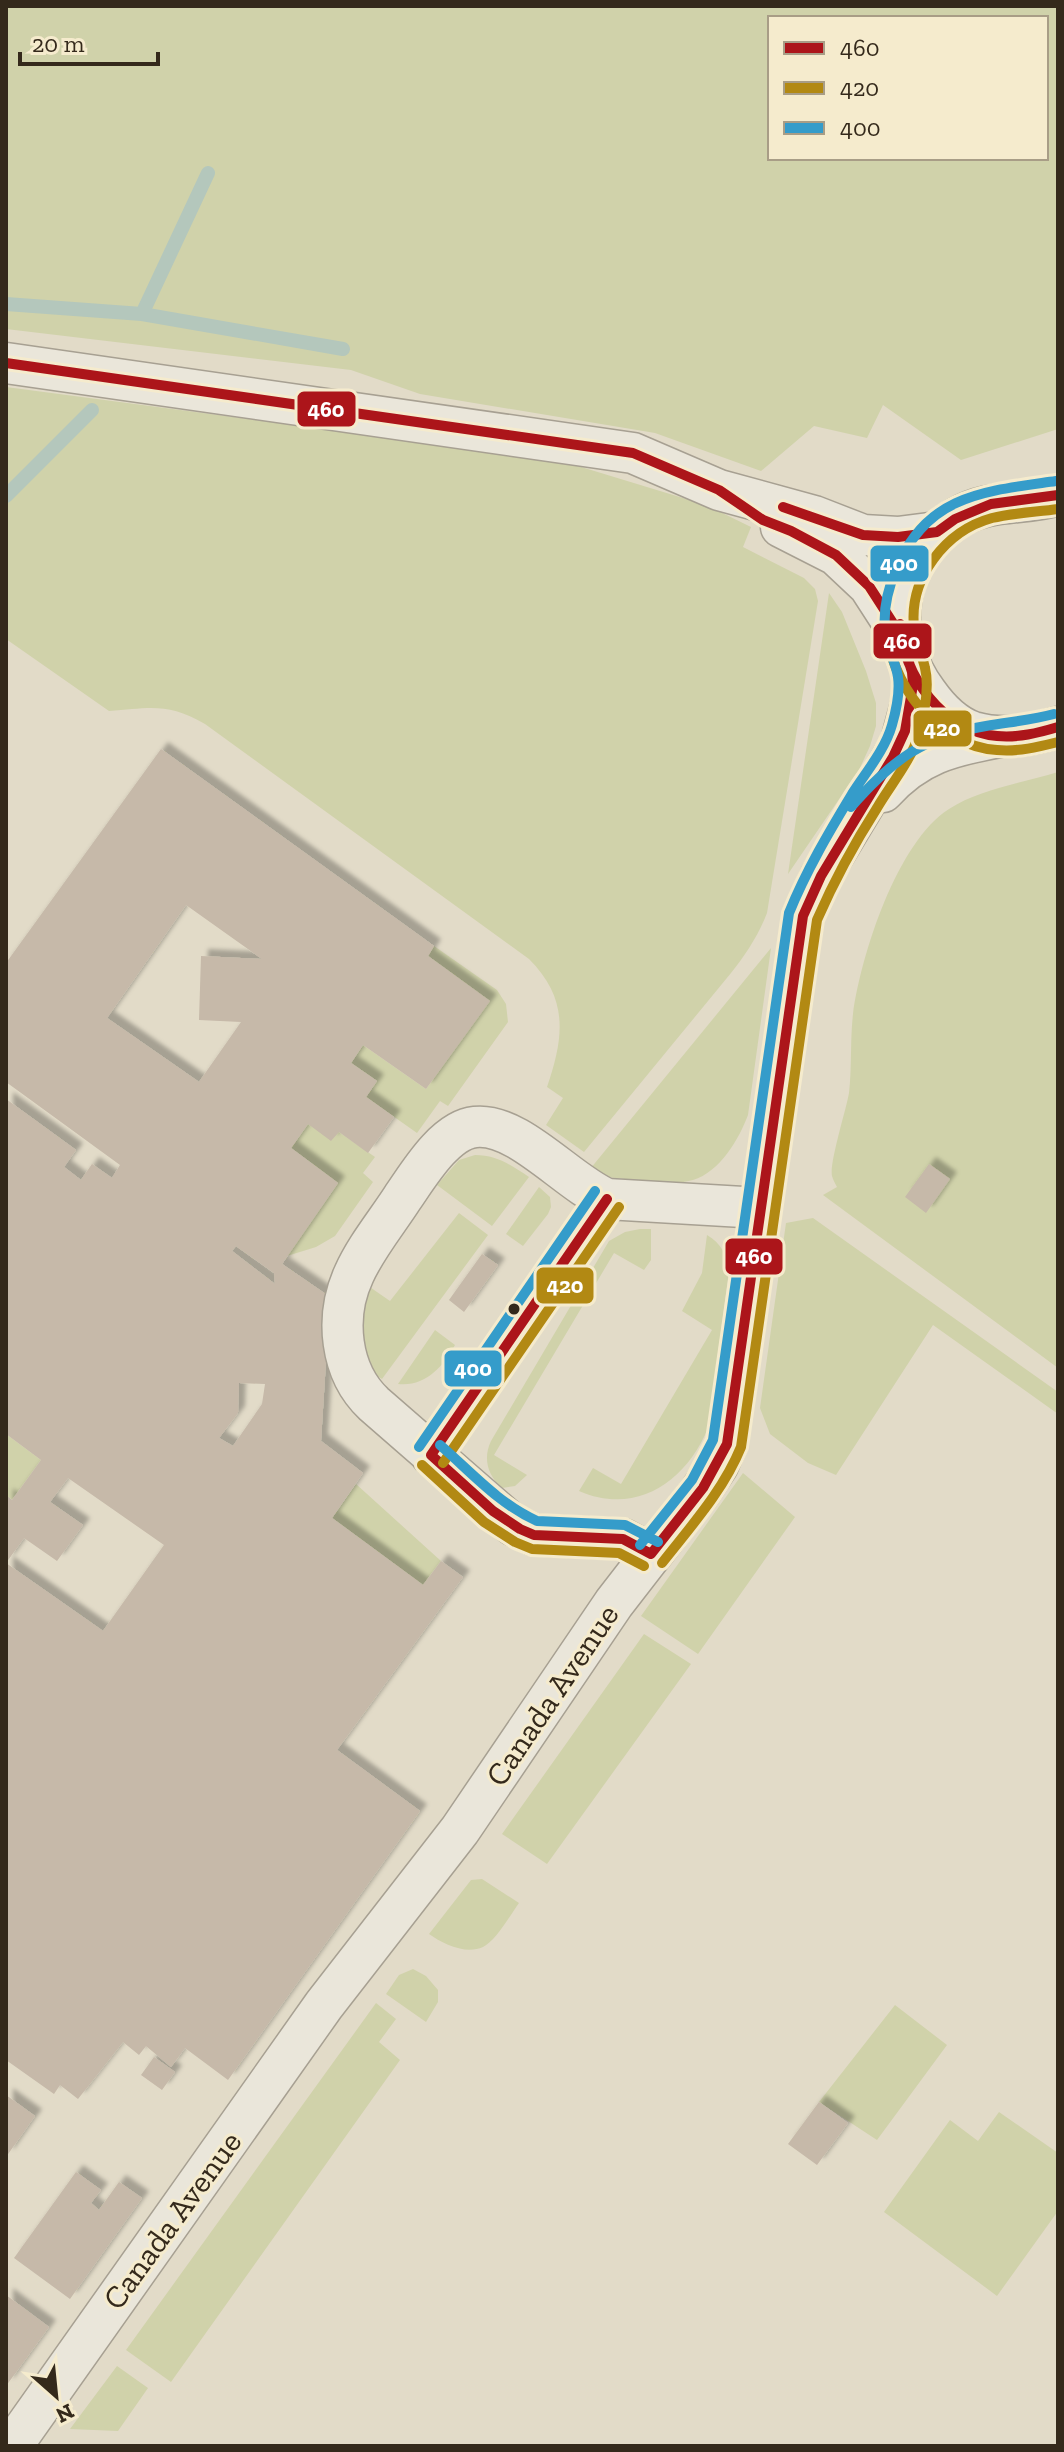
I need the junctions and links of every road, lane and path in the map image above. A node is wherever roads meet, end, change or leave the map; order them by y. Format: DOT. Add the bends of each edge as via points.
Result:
graph roads {
  1 [pos="6,363"];
  2 [pos="719,490"];
  3 [pos="1055,499"];
  4 [pos="937,532"];
  5 [pos="900,634"];
  6 [pos="912,672"];
  7 [pos="1058,727"];
  8 [pos="1000,737"];
  9 [pos="842,841"];
  10 [pos="607,1199"];
  11 [pos="760,1208"];
  12 [pos="431,1455"];
  13 [pos="651,1554"];
  14 [pos="12,2446"];
  1 -- 2 [label="street" via="633,453"];
  2 -- 4 [label="street" via="863,535"];
  2 -- 5 [label="street" via="763,520 836,555 869,586"];
  3 -- 4 [label="street" via="991,504"];
  4 -- 5 [label="street" via="907,577"];
  5 -- 6 [label="street"];
  6 -- 8 [label="street" via="953,721"];
  6 -- 9 [label="street, Canada Avenue" via="913,697 900,745"];
  7 -- 8 [label="street, Canada Avenue"];
  8 -- 9 [label="street, Canada Avenue" via="953,746 910,766"];
  9 -- 11 [label="street, Canada Avenue" via="803,916"];
  10 -- 11 [label="street"];
  10 -- 12 [label="street"];
  10 -- 12 [label="street" via="507,1133 479,1126 457,1132 417,1177 353,1275 343,1334 356,1385"];
  11 -- 13 [label="street, Canada Avenue" via="727,1444 700,1492"];
  12 -- 13 [label="street" via="525,1532 623,1539"];
  13 -- 14 [label="street, Canada Avenue" via="460,1830 324,2005"];
}
